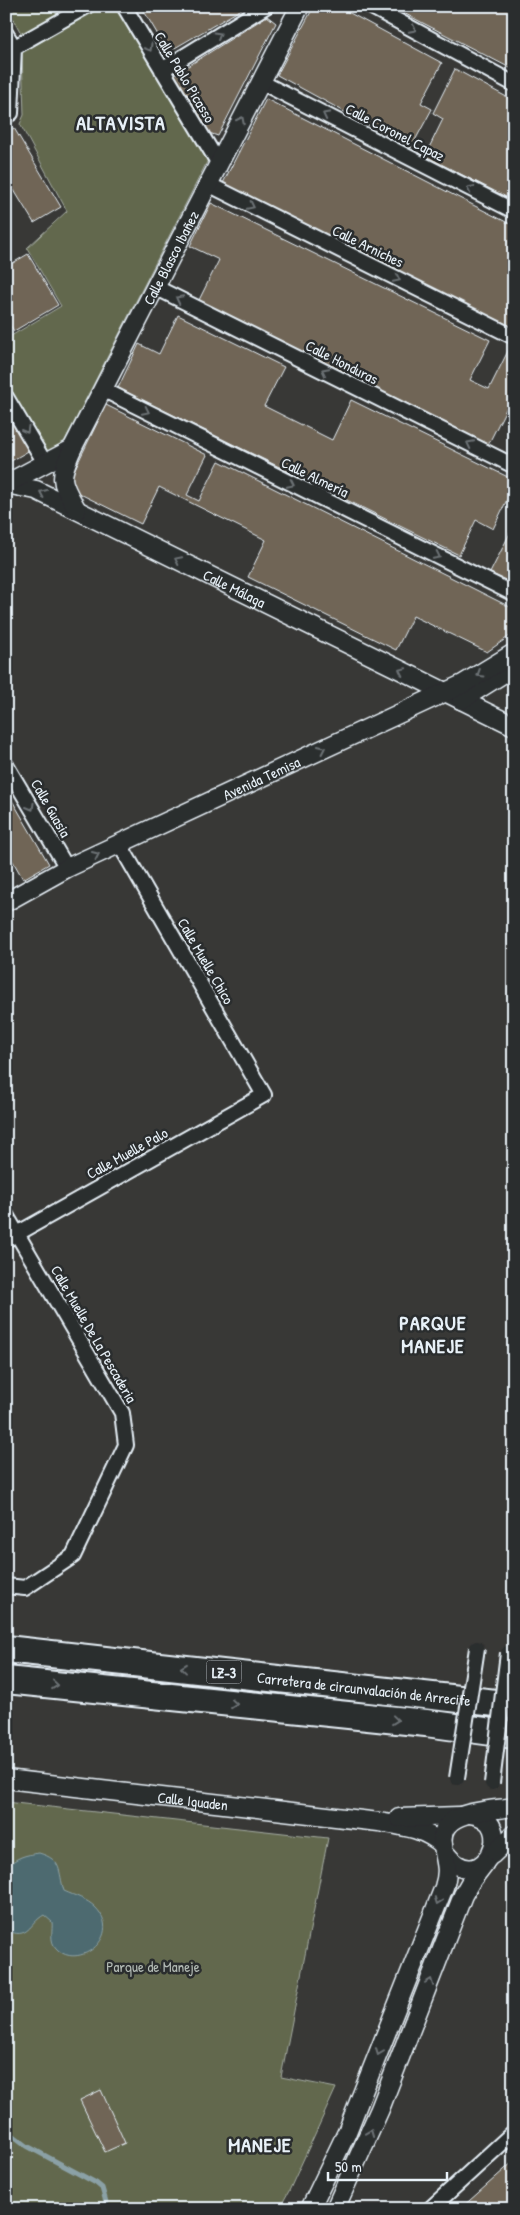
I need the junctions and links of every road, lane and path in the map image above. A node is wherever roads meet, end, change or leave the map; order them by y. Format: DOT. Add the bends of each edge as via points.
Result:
graph roads {
  1 [pos="87,6"];
  2 [pos="124,6"];
  3 [pos="266,6"];
  4 [pos="300,6"];
  5 [pos="370,6"];
  6 [pos="6,34"];
  7 [pos="10,49"];
  8 [pos="162,70"];
  9 [pos="261,82"];
  10 [pos="514,84"];
  11 [pos="9,115"];
  12 [pos="219,164"];
  13 [pos="208,184"];
  14 [pos="514,211"];
  15 [pos="155,287"];
  16 [pos="514,337"];
  17 [pos="102,389"];
  18 [pos="6,396"];
  19 [pos="72,449"];
  20 [pos="45,463"];
  21 [pos="514,466"];
  22 [pos="6,484"];
  23 [pos="77,510"];
  24 [pos="514,594"];
  25 [pos="514,653"];
  26 [pos="514,667"];
  27 [pos="453,696"];
  28 [pos="514,726"];
  29 [pos="6,765"];
  30 [pos="119,843"];
  31 [pos="67,868"];
  32 [pos="6,902"];
  33 [pos="264,1095"];
  34 [pos="6,1214"];
  35 [pos="12,1237"];
  36 [pos="6,1586"];
  37 [pos="477,1648"];
  38 [pos="6,1649"];
  39 [pos="508,1653"];
  40 [pos="6,1680"];
  41 [pos="514,1705"];
  42 [pos="514,1735"];
  43 [pos="457,1778"];
  44 [pos="6,1779"];
  45 [pos="492,1783"];
  46 [pos="514,1807"];
  47 [pos="463,1815"];
  48 [pos="379,1822"];
  49 [pos="514,1834"];
  50 [pos="444,1849"];
  51 [pos="488,1860"];
  52 [pos="514,2132"];
  53 [pos="310,2209"];
  54 [pos="335,2209"];
  55 [pos="430,2209"];
  1 -- 7 [label="street"];
  2 -- 8 [label="street, Calle Pablo Picasso, one-way"];
  8 -- 3 [label="street, one-way"];
  4 -- 9 [label="street, Calle Blasco Ibañez"];
  5 -- 10 [label="street, one-way"];
  6 -- 7 [label="street"];
  7 -- 11 [label="street"];
  8 -- 12 [label="street, Calle Pablo Picasso"];
  12 -- 9 [label="street, Calle Blasco Ibañez, one-way"];
  14 -- 9 [label="street, Calle Coronel Capaz, one-way"];
  12 -- 13 [label="street, Calle Blasco Ibañez"];
  13 -- 15 [label="street, Calle Blasco Ibañez"];
  13 -- 16 [label="street, Calle Arniches, one-way"];
  15 -- 17 [label="street, Calle Blasco Ibañez"];
  21 -- 15 [label="street, Calle Honduras, one-way"];
  17 -- 19 [label="street, Calle Blasco Ibañez"];
  17 -- 24 [label="street, Calle Almería, one-way"];
  18 -- 20 [label="street, one-way"];
  19 -- 20 [label="street"];
  19 -- 23 [label="street, Calle Blasco Ibañez" via="63,470 62,483"];
  20 -- 22 [label="street"];
  23 -- 22 [label="street, Calle Málaga, one-way" via="36,490"];
  27 -- 23 [label="street, Calle Málaga, one-way"];
  25 -- 27 [label="street, Avenida Temisa, one-way"];
  26 -- 27 [label="street, Avenida Temisa"];
  27 -- 28 [label="street, Calle Málaga"];
  30 -- 27 [label="street, Avenida Temisa, one-way"];
  29 -- 31 [label="street, Calle Guasia, one-way"];
  31 -- 30 [label="street, Avenida Temisa, one-way"];
  30 -- 33 [label="street, Calle Muelle Chico"];
  31 -- 32 [label="street, Avenida Temisa"];
  33 -- 35 [label="street, Calle Muelle Palo"];
  34 -- 35 [label="street, Calle Muelle De La Pescaderia"];
  35 -- 36 [label="street, Calle Muelle De La Pescaderia" via="122,1413 126,1445 73,1556 25,1588"];
  37 -- 43 [label="street, bridge"];
  41 -- 38 [label="highway, Carretera de circunvalación de Arrecife / LZ-3, one-way"];
  39 -- 45 [label="street, bridge"];
  40 -- 42 [label="highway, Carretera de circunvalación de Arrecife / LZ-3, one-way"];
  44 -- 48 [label="street, Calle Iguaden"];
  46 -- 47 [label="street, Calle Iguaden"];
  47 -- 48 [label="street, Calle Iguaden"];
  47 -- 50 [label="street" via="446,1828"];
  47 -- 51 [label="street" via="484,1818 495,1831 496,1848"];
  48 -- 50 [label="street, Calle Iguaden" via="416,1828 435,1838"];
  49 -- 51 [label="street"];
  50 -- 51 [label="street" via="451,1861 467,1868"];
  50 -- 53 [label="street, one-way" via="448,1870 444,1887 347,2132"];
  54 -- 51 [label="street, one-way" via="380,2109 464,1895"];
  52 -- 55 [label="street"];
}
